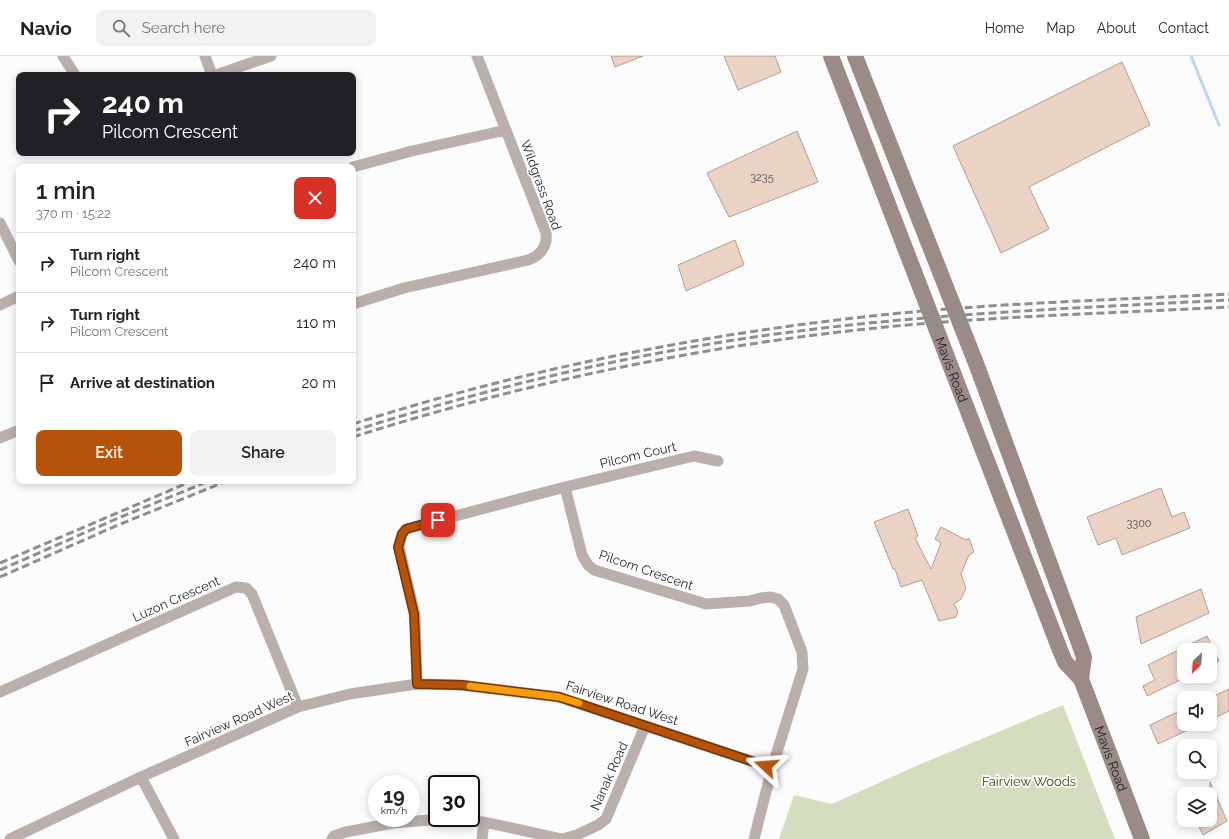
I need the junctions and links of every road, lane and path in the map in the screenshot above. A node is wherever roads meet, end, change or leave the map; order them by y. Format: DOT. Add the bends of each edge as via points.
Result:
graph roads {
  1 [pos="63,56"];
  2 [pos="205,56"];
  3 [pos="271,56"];
  4 [pos="477,56"];
  5 [pos="831,56"];
  6 [pos="855,56"];
  7 [pos="73,72"];
  8 [pos="211,72"];
  9 [pos="225,72"];
  10 [pos="506,130"];
  11 [pos="356,166"];
  12 [pos="0,223"];
  13 [pos="16,255"];
  14 [pos="16,297"];
  15 [pos="356,303"];
  16 [pos="0,305"];
  17 [pos="16,431"];
  18 [pos="0,438"];
  19 [pos="718,461"];
  20 [pos="565,487"];
  21 [pos="1081,679"];
  22 [pos="417,684"];
  23 [pos="0,692"];
  24 [pos="298,707"];
  25 [pos="645,726"];
  26 [pos="772,768"];
  27 [pos="141,777"];
  28 [pos="484,822"];
  29 [pos="10,839"];
  30 [pos="174,839"];
  31 [pos="332,839"];
  32 [pos="482,839"];
  33 [pos="754,839"];
  34 [pos="1142,839"];
  1 -- 7 [label="street"];
  2 -- 8 [label="street"];
  3 -- 9 [label="street"];
  4 -- 10 [label="street, Wildgrass Road"];
  5 -- 21 [label="main road, Mavis Road" via="1065,662"];
  6 -- 21 [label="main road, Mavis Road" via="977,366 1084,657"];
  10 -- 11 [label="street"];
  10 -- 15 [label="street, Wildgrass Road" via="546,233 543,249 537,256 404,288"];
  12 -- 13 [label="street"];
  14 -- 16 [label="street"];
  17 -- 18 [label="street"];
  19 -- 20 [label="street, Pilcom Court" via="694,456"];
  20 -- 22 [label="street" via="410,528 402,534 398,547 414,614"];
  20 -- 26 [label="street, Pilcom Crescent" via="582,555 594,570 706,604 750,602 771,597 784,605 802,652 803,669"];
  21 -- 34 [label="main road, Mavis Road"];
  22 -- 24 [label="street, Fairview Road West" via="350,694"];
  22 -- 25 [label="street, Fairview Road West" via="461,685 559,697"];
  23 -- 24 [label="street, Luzon Crescent" via="236,587 246,588 252,594"];
  24 -- 27 [label="street, Fairview Road West"];
  25 -- 26 [label="street, Fairview Road West"];
  25 -- 28 [label="street, Nanak Road" via="606,819 598,825 562,839"];
  26 -- 33 [label="street, Pilcom Crescent"];
  27 -- 29 [label="street, Fairview Road West"];
  27 -- 30 [label="street"];
  28 -- 31 [label="street, Nanak Road" via="442,819 393,823 346,832"];
  28 -- 32 [label="street"];
}
